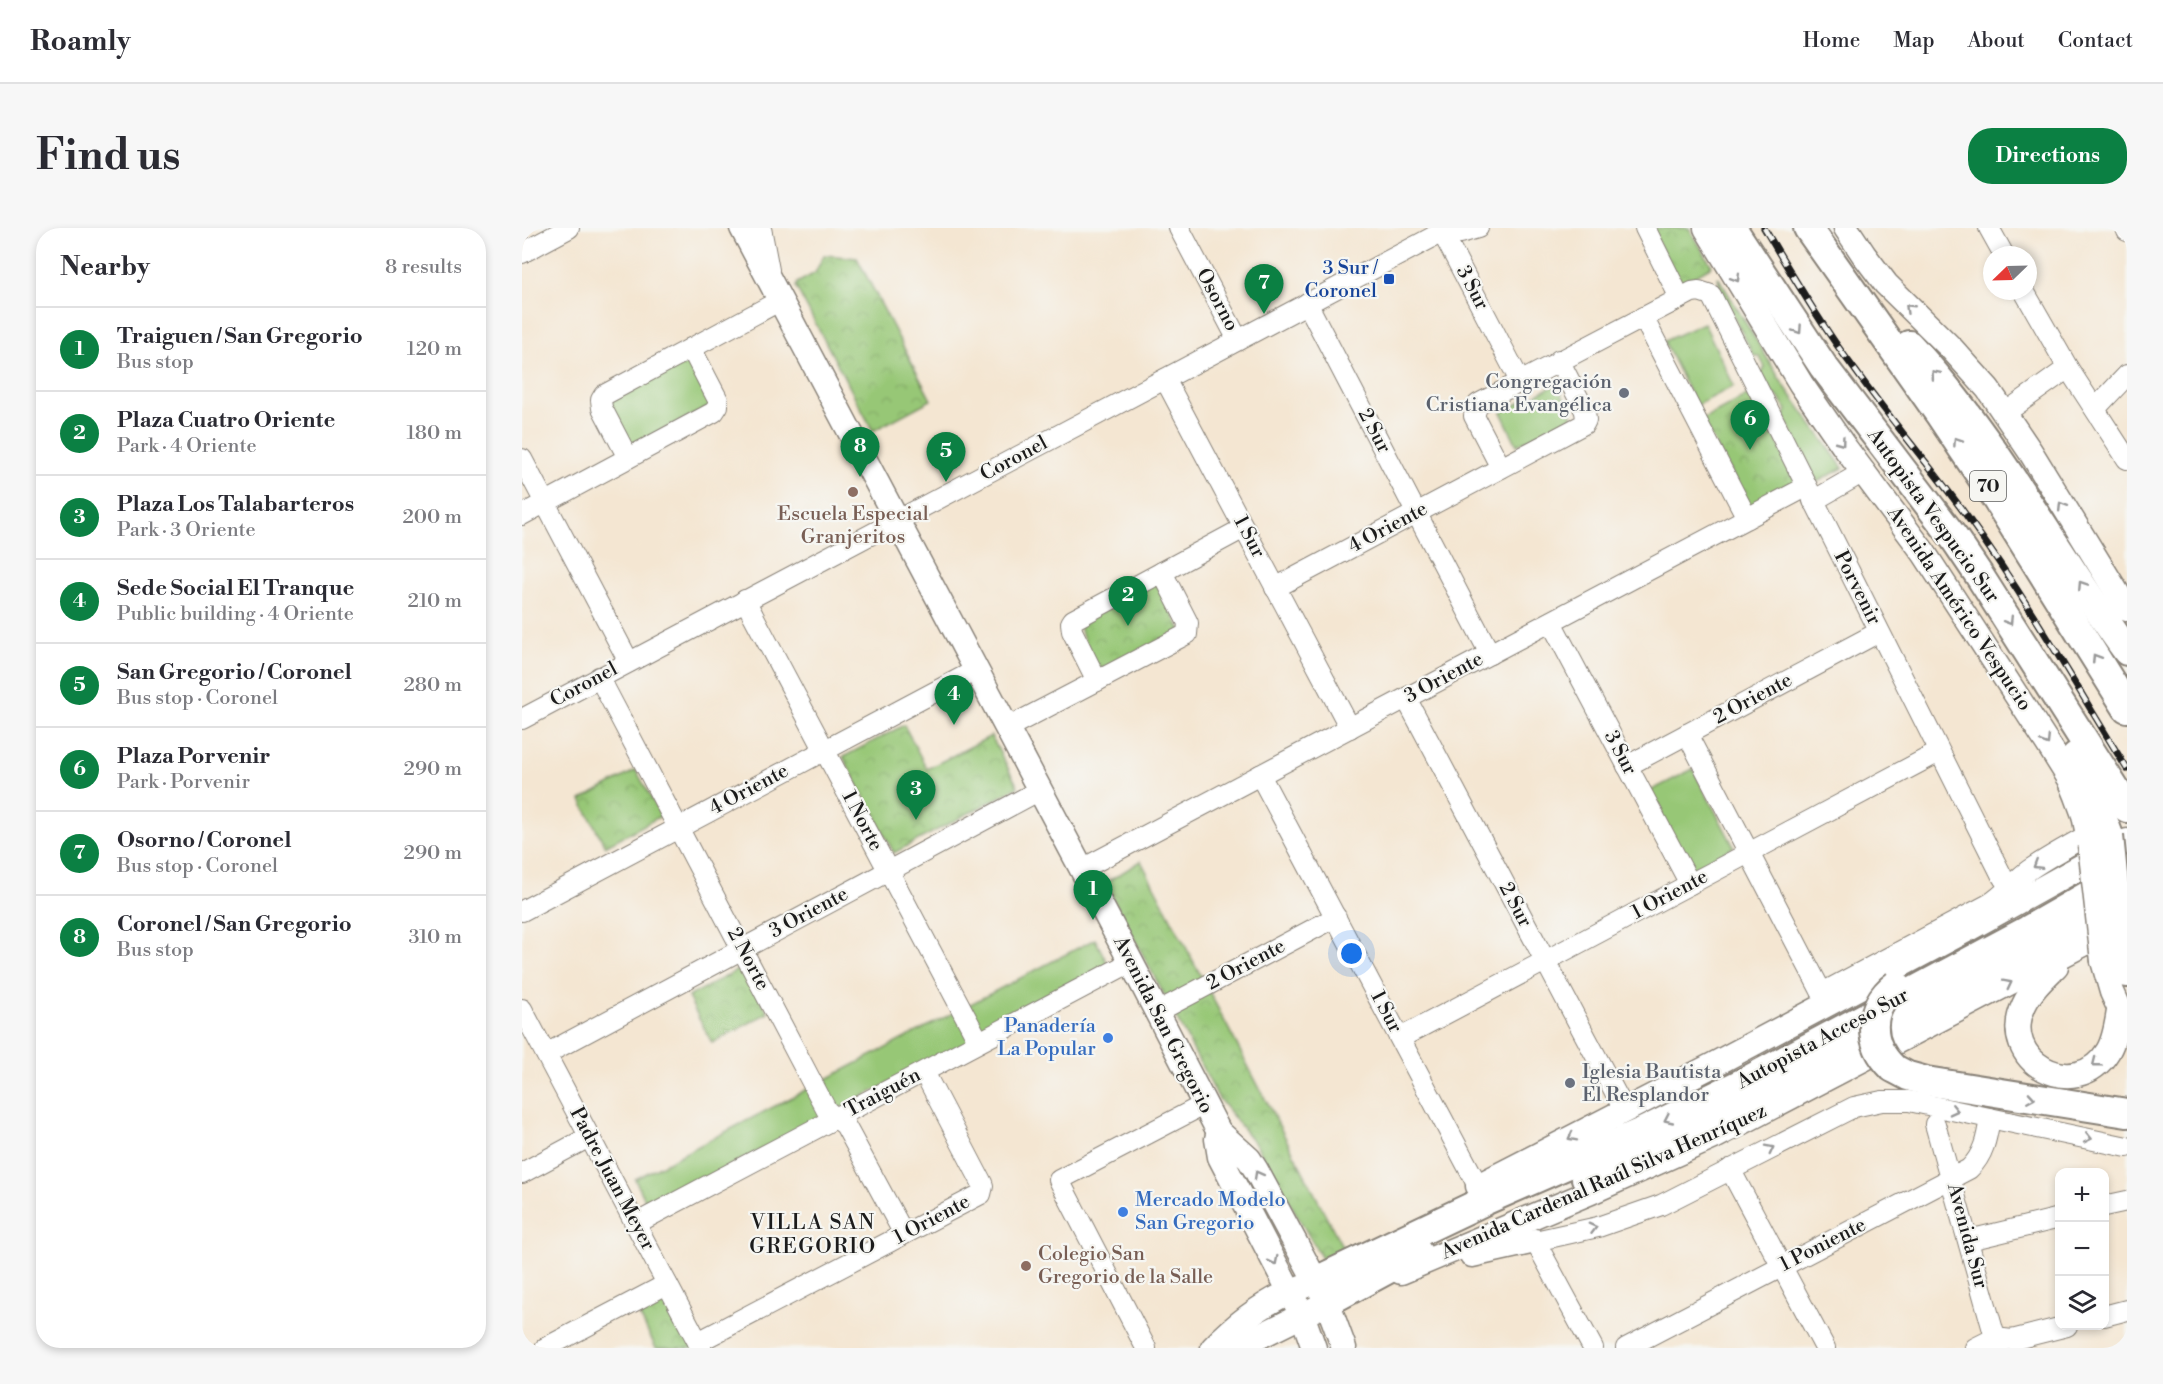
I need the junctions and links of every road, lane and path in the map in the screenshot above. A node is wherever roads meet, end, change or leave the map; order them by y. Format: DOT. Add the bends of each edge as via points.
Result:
graph roads {
  1 [pos="569,228"];
  2 [pos="742,228"];
  3 [pos="761,228"];
  4 [pos="1179,228"];
  5 [pos="1478,228"];
  6 [pos="1645,228"];
  7 [pos="1706,228"];
  8 [pos="1732,228"];
  9 [pos="1808,228"];
  10 [pos="1846,228"];
  11 [pos="1989,228"];
  12 [pos="1443,229"];
  13 [pos="545,234"];
  14 [pos="1999,246"];
  15 [pos="522,253"];
  16 [pos="1837,272"];
  17 [pos="776,291"];
  18 [pos="1680,298"];
  19 [pos="2029,300"];
  20 [pos="1308,303"];
  21 [pos="1643,317"];
  22 [pos="1238,340"];
  23 [pos="692,348"];
  24 [pos="1559,360"];
  25 [pos="2068,368"];
  26 [pos="2127,375"];
  27 [pos="1165,379"];
  28 [pos="1520,381"];
  29 [pos="2095,410"];
  30 [pos="2005,412"];
  31 [pos="628,458"];
  32 [pos="522,459"];
  33 [pos="2127,459"];
  34 [pos="1501,468"];
  35 [pos="1865,471"];
  36 [pos="1810,494"];
  37 [pos="545,503"];
  38 [pos="1417,513"];
  39 [pos="522,515"];
  40 [pos="1747,518"];
  41 [pos="897,520"];
  42 [pos="1244,528"];
  43 [pos="1162,572"];
  44 [pos="1275,588"];
  45 [pos="745,600"];
  46 [pos="2127,609"];
  47 [pos="1551,622"];
  48 [pos="1879,632"];
  49 [pos="2127,651"];
  50 [pos="1490,654"];
  51 [pos="629,662"];
  52 [pos="976,670"];
  53 [pos="2042,674"];
  54 [pos="599,677"];
  55 [pos="1097,681"];
  56 [pos="1406,698"];
  57 [pos="2127,708"];
  58 [pos="522,718"];
  59 [pos="1007,728"];
  60 [pos="1350,728"];
  61 [pos="1687,735"];
  62 [pos="824,750"];
  63 [pos="1939,752"];
  64 [pos="1627,766"];
  65 [pos="1260,775"];
  66 [pos="1040,790"];
  67 [pos="2127,808"];
  68 [pos="679,828"];
  69 [pos="2103,839"];
  70 [pos="1749,853"];
  71 [pos="2127,858"];
  72 [pos="1082,869"];
  73 [pos="888,871"];
  74 [pos="2127,873"];
  75 [pos="1690,884"];
  76 [pos="2009,887"];
  77 [pos="2127,896"];
  78 [pos="522,911"];
  79 [pos="1336,917"];
  80 [pos="2127,921"];
  81 [pos="742,949"];
  82 [pos="2072,951"];
  83 [pos="1545,961"];
  84 [pos="1131,962"];
  85 [pos="2117,962"];
  86 [pos="1822,993"];
  87 [pos="522,1009"];
  88 [pos="1157,1012"];
  89 [pos="2123,1018"];
  90 [pos="1400,1038"];
  91 [pos="979,1042"];
  92 [pos="546,1054"];
  93 [pos="1713,1065"];
  94 [pos="924,1072"];
  95 [pos="1205,1104"];
  96 [pos="1624,1111"];
  97 [pos="2127,1113"];
  98 [pos="836,1118"];
  99 [pos="1990,1118"];
  100 [pos="1935,1124"];
  101 [pos="590,1137"];
  102 [pos="2127,1147"];
  103 [pos="1730,1169"];
  104 [pos="522,1173"];
  105 [pos="1951,1179"];
  106 [pos="1478,1186"];
  107 [pos="2127,1201"];
  108 [pos="2109,1205"];
  109 [pos="2055,1219"];
  110 [pos="636,1224"];
  111 [pos="904,1234"];
  112 [pos="1969,1240"];
  113 [pos="1535,1241"];
  114 [pos="1371,1255"];
  115 [pos="1781,1267"];
  116 [pos="667,1284"];
  117 [pos="1311,1292"];
  118 [pos="2127,1310"];
  119 [pos="2109,1315"];
  120 [pos="1303,1317"];
  121 [pos="2055,1329"];
  122 [pos="1996,1343"];
  123 [pos="700,1345"];
  124 [pos="545,1348"];
  125 [pos="1146,1348"];
  126 [pos="1213,1348"];
  127 [pos="1236,1348"];
  128 [pos="1314,1348"];
  129 [pos="1344,1348"];
  130 [pos="1593,1348"];
  131 [pos="1626,1348"];
  132 [pos="1825,1348"];
  133 [pos="1975,1348"];
  1 -- 13 [label="street"];
  2 -- 17 [label="main road, Avenida San Gregorio"];
  3 -- 17 [label="street, Avenida San Gregorio"];
  4 -- 22 [label="street, Osorno"];
  5 -- 12 [label="street, Coronel" via="1461,233"];
  6 -- 18 [label="street"];
  7 -- 35 [label="main road, Avenida Américo Vespucio, one-way" via="1801,384"];
  8 -- 53 [label="highway, Autopista Vespucio Sur, one-way" via="1823,366 1960,547"];
  9 -- 16 [label="highway, 70"];
  30 -- 10 [label="main road, one-way" via="1979,377 1886,284"];
  11 -- 14 [label="street"];
  12 -- 20 [label="street, Coronel"];
  12 -- 28 [label="street, 3 Sur"];
  13 -- 15 [label="street"];
  49 -- 16 [label="highway, one-way" via="1968,415 1917,354"];
  57 -- 16 [label="highway, 70, one-way" via="1985,482"];
  17 -- 23 [label="street"];
  17 -- 41 [label="main road, Avenida San Gregorio"];
  18 -- 21 [label="street"];
  18 -- 36 [label="street, Porvenir" via="1692,292 1704,292 1713,298"];
  19 -- 25 [label="street"];
  20 -- 22 [label="street, Coronel"];
  20 -- 38 [label="street, 2 Sur"];
  21 -- 24 [label="street"];
  21 -- 40 [label="street"];
  22 -- 27 [label="street, Coronel"];
  23 -- 31 [label="street" via="718,400 716,410"];
  23 -- 31 [label="street" via="602,397 602,408"];
  24 -- 28 [label="street"];
  24 -- 34 [label="street, 4 Oriente" via="1586,420"];
  25 -- 29 [label="street"];
  25 -- 30 [label="street"];
  26 -- 29 [label="street"];
  27 -- 41 [label="street, Coronel"];
  27 -- 42 [label="street, 1 Sur"];
  28 -- 34 [label="street" via="1481,401 1475,411"];
  29 -- 33 [label="street"];
  46 -- 30 [label="main road, one-way"];
  31 -- 37 [label="street"];
  32 -- 37 [label="street"];
  34 -- 38 [label="street, 4 Oriente"];
  35 -- 36 [label="street, 3 Oriente"];
  35 -- 69 [label="main road, Avenida Américo Vespucio, one-way" via="1924,552 2070,779 2084,815"];
  36 -- 40 [label="street, 3 Oriente"];
  36 -- 48 [label="street, Porvenir"];
  37 -- 39 [label="street"];
  37 -- 51 [label="street"];
  38 -- 44 [label="street, 4 Oriente"];
  38 -- 50 [label="street, 2 Sur"];
  40 -- 47 [label="street, 3 Oriente"];
  41 -- 45 [label="street, Coronel"];
  41 -- 52 [label="main road, Avenida San Gregorio"];
  42 -- 43 [label="street"];
  42 -- 44 [label="street, 1 Sur"];
  43 -- 55 [label="street" via="1071,623"];
  43 -- 55 [label="street" via="1188,623 1187,634"];
  44 -- 60 [label="street, 1 Sur"];
  45 -- 51 [label="street, Coronel"];
  45 -- 62 [label="street, 1 Norte"];
  47 -- 50 [label="street, 3 Oriente"];
  47 -- 64 [label="street, 3 Sur"];
  48 -- 61 [label="street, 2 Oriente"];
  48 -- 63 [label="street, Porvenir"];
  50 -- 56 [label="street, 3 Oriente"];
  51 -- 54 [label="street, Coronel"];
  52 -- 59 [label="main road, Avenida San Gregorio"];
  52 -- 62 [label="street, 4 Oriente"];
  53 -- 67 [label="highway, Autopista Vespucio Sur"];
  53 -- 69 [label="highway" via="2060,725 2090,786"];
  54 -- 58 [label="street, Coronel"];
  54 -- 68 [label="street, 2 Norte"];
  55 -- 59 [label="street"];
  56 -- 60 [label="street, 3 Oriente"];
  56 -- 83 [label="street, 2 Sur"];
  59 -- 66 [label="main road, Avenida San Gregorio"];
  60 -- 65 [label="street, 3 Oriente"];
  61 -- 64 [label="street, 2 Oriente"];
  61 -- 70 [label="street"];
  62 -- 68 [label="street, 4 Oriente"];
  62 -- 73 [label="street, 1 Norte"];
  63 -- 70 [label="street, 1 Oriente"];
  63 -- 76 [label="street, Porvenir"];
  64 -- 75 [label="street, 3 Sur"];
  65 -- 72 [label="street, 3 Oriente"];
  65 -- 79 [label="street, 1 Sur"];
  66 -- 72 [label="main road, Avenida San Gregorio"];
  66 -- 73 [label="street, 3 Oriente"];
  68 -- 78 [label="street, 4 Oriente"];
  68 -- 81 [label="street, 2 Norte"];
  69 -- 76 [label="street, one-way" via="2037,865"];
  69 -- 85 [label="highway, bridge"];
  69 -- 93 [label="main road" via="1965,931"];
  70 -- 75 [label="street, 1 Oriente"];
  70 -- 86 [label="street"];
  71 -- 97 [label="highway, one-way, bridge" via="1896,985 1879,1003 1873,1018 1877,1046 1886,1062 1908,1076"];
  72 -- 84 [label="main road, Avenida San Gregorio"];
  73 -- 81 [label="street, 3 Oriente"];
  73 -- 91 [label="street, 1 Norte"];
  74 -- 114 [label="highway, Autopista Acceso Sur, one-way" via="1738,1085"];
  75 -- 83 [label="street, 1 Oriente"];
  76 -- 86 [label="street" via="1977,911"];
  77 -- 117 [label="highway, Autopista Acceso Sur" via="2037,949 1724,1115 1404,1260"];
  79 -- 88 [label="street, 2 Oriente"];
  79 -- 90 [label="street, 1 Sur"];
  80 -- 82 [label="main road, Avenida Cardenal Raúl Silva Henríquez"];
  81 -- 92 [label="street, 3 Oriente"];
  81 -- 98 [label="street, 2 Norte" via="827,1111"];
  89 -- 82 [label="main road, one-way" via="2109,1049 2087,1070 2058,1075 2030,1058 2019,1035 2020,1014 2038,984"];
  117 -- 82 [label="main road, Avenida Cardenal Raúl Silva Henríquez, one-way" via="1591,1192 1689,1148"];
  83 -- 90 [label="street, 1 Oriente"];
  83 -- 96 [label="street, 2 Sur"];
  84 -- 88 [label="main road, Avenida San Gregorio"];
  84 -- 91 [label="street, Traiguén"];
  85 -- 89 [label="main road"];
  86 -- 93 [label="main road"];
  87 -- 92 [label="street, Padre Juan Meyer"];
  88 -- 95 [label="main road, Avenida San Gregorio"];
  90 -- 106 [label="street, 1 Sur"];
  91 -- 94 [label="street, Traiguén"];
  92 -- 101 [label="street, Padre Juan Meyer"];
  93 -- 96 [label="main road"];
  94 -- 98 [label="street, Traiguén"];
  94 -- 111 [label="street, 1 Oriente" via="983,1190 977,1197"];
  95 -- 117 [label="main road, Avenida San Gregorio" via="1219,1132 1249,1159"];
  95 -- 125 [label="street" via="1059,1179"];
  96 -- 106 [label="main road, one-way"];
  98 -- 110 [label="street, Traiguén"];
  98 -- 111 [label="street, 2 Norte" via="844,1125"];
  99 -- 102 [label="street, Avenida Cardenal Raúl Silva Henríquez, one-way"];
  103 -- 99 [label="street, Avenida Cardenal Raúl Silva Henríquez, one-way" via="1829,1118 1871,1102 1909,1101"];
  99 -- 105 [label="street, 1 Poniente" via="1980,1157"];
  100 -- 105 [label="street, Avenida Sur"];
  101 -- 104 [label="street"];
  101 -- 110 [label="street, Padre Juan Meyer"];
  113 -- 103 [label="street, Avenida Cardenal Raúl Silva Henríquez, one-way" via="1646,1211"];
  103 -- 115 [label="street"];
  105 -- 112 [label="street, Avenida Sur"];
  105 -- 115 [label="street, 1 Poniente"];
  106 -- 114 [label="highway"];
  107 -- 108 [label="street"];
  109 -- 112 [label="street"];
  110 -- 116 [label="street, Padre Juan Meyer"];
  111 -- 123 [label="street, 1 Oriente"];
  112 -- 122 [label="street, Avenida Sur"];
  113 -- 117 [label="main road"];
  113 -- 130 [label="street"];
  114 -- 117 [label="highway, Autopista Acceso Sur"];
  115 -- 131 [label="street, 1 Poniente"];
  115 -- 132 [label="street"];
  116 -- 123 [label="street, Padre Juan Meyer"];
  116 -- 124 [label="street"];
  117 -- 120 [label="main road, Avenida Cardenal Raúl Silva Henríquez"];
  117 -- 126 [label="main road, Avenida Cardenal Raúl Silva Henríquez" via="1256,1309"];
  117 -- 129 [label="main road, Avenida San Gregorio"];
  118 -- 119 [label="street"];
  120 -- 127 [label="main road, Avenida Cardenal Raúl Silva Henríquez"];
  120 -- 128 [label="main road"];
  121 -- 122 [label="street"];
  122 -- 133 [label="street"];
}
